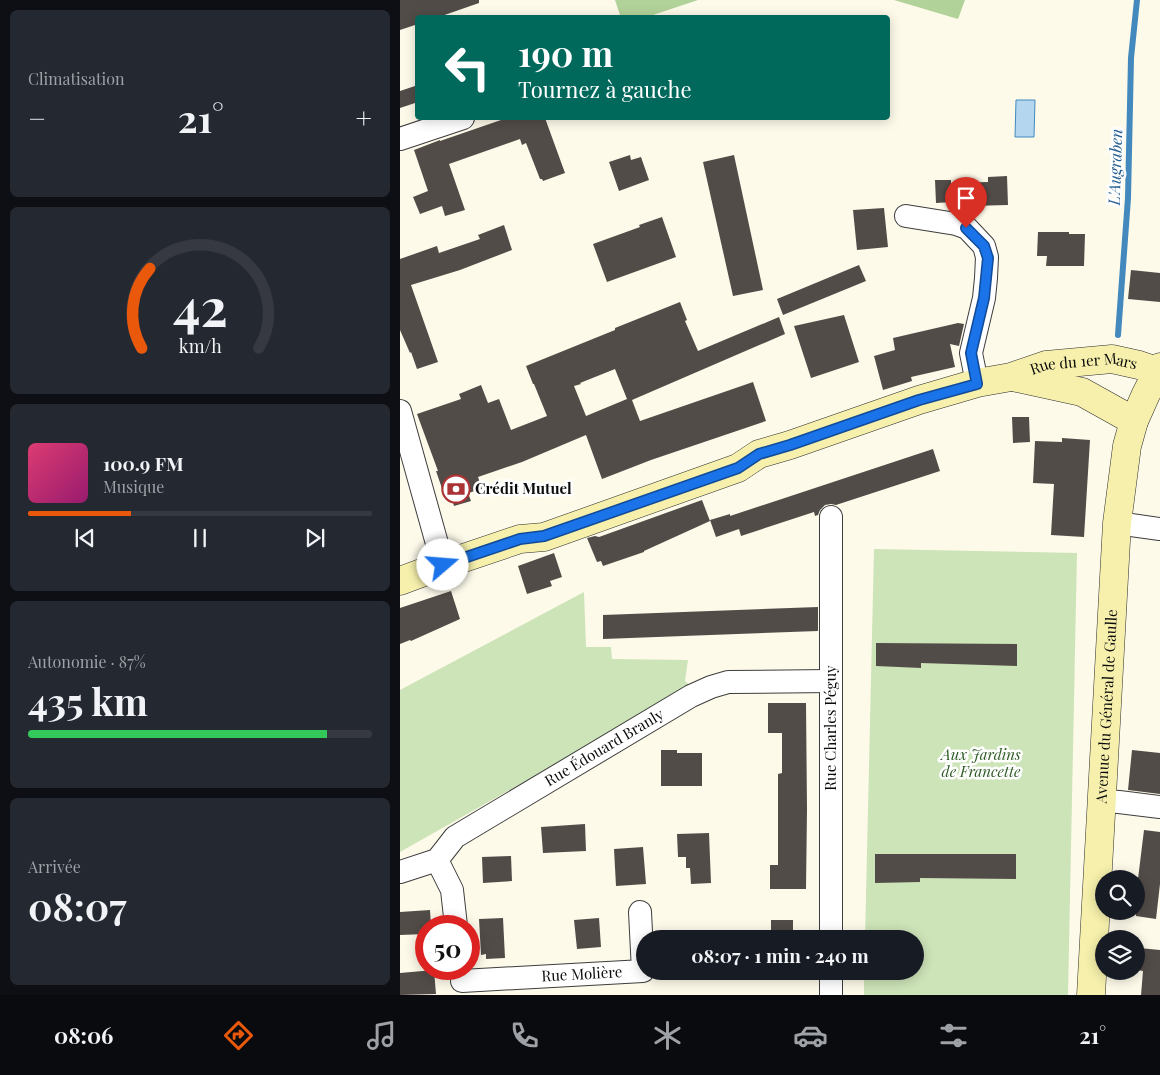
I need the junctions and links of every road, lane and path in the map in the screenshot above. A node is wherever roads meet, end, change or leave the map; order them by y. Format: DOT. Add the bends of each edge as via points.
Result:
graph roads {
  1 [pos="457,120"];
  2 [pos="400,139"];
  3 [pos="906,216"];
  4 [pos="1159,369"];
  5 [pos="1011,377"];
  6 [pos="977,384"];
  7 [pos="400,411"];
  8 [pos="1134,421"];
  9 [pos="831,517"];
  10 [pos="1117,523"];
  11 [pos="1160,529"];
  12 [pos="443,565"];
  13 [pos="400,581"];
  14 [pos="831,681"];
  15 [pos="1102,801"];
  16 [pos="1160,807"];
  17 [pos="437,860"];
  18 [pos="400,872"];
  19 [pos="640,912"];
  20 [pos="455,915"];
  21 [pos="831,930"];
  22 [pos="831,980"];
  23 [pos="462,981"];
  24 [pos="831,995"];
  25 [pos="1091,995"];
  1 -- 2 [label="street"];
  3 -- 6 [label="street" via="956,224 966,228 984,246 988,258 984,298 971,353"];
  4 -- 5 [label="main road, Rue du 1er Mars" via="1112,359 1046,365"];
  4 -- 8 [label="main road, Avenue du Général de Gaulle"];
  5 -- 6 [label="main road, Rue du 1er Mars"];
  5 -- 8 [label="main road, Rue du 1er Mars" via="1082,392"];
  6 -- 12 [label="main road, Rue du 1er Mars" via="759,454 738,468 544,536 520,539"];
  7 -- 12 [label="street"];
  8 -- 10 [label="main road, Avenue du Général de Gaulle" via="1127,446"];
  9 -- 14 [label="street, Rue Charles Péguy"];
  10 -- 11 [label="street"];
  10 -- 15 [label="main road, Avenue du Général de Gaulle"];
  12 -- 13 [label="main road, Rue du 1er Mars"];
  14 -- 17 [label="street, Rue Édouard Branly" via="728,682 711,687 455,837"];
  14 -- 21 [label="street, Rue Charles Péguy"];
  15 -- 16 [label="street"];
  15 -- 25 [label="main road, Avenue du Général de Gaulle"];
  17 -- 18 [label="street"];
  17 -- 20 [label="street" via="452,890"];
  19 -- 23 [label="street, Rue Molière" via="643,971"];
  22 -- 24 [label="street"];
}
